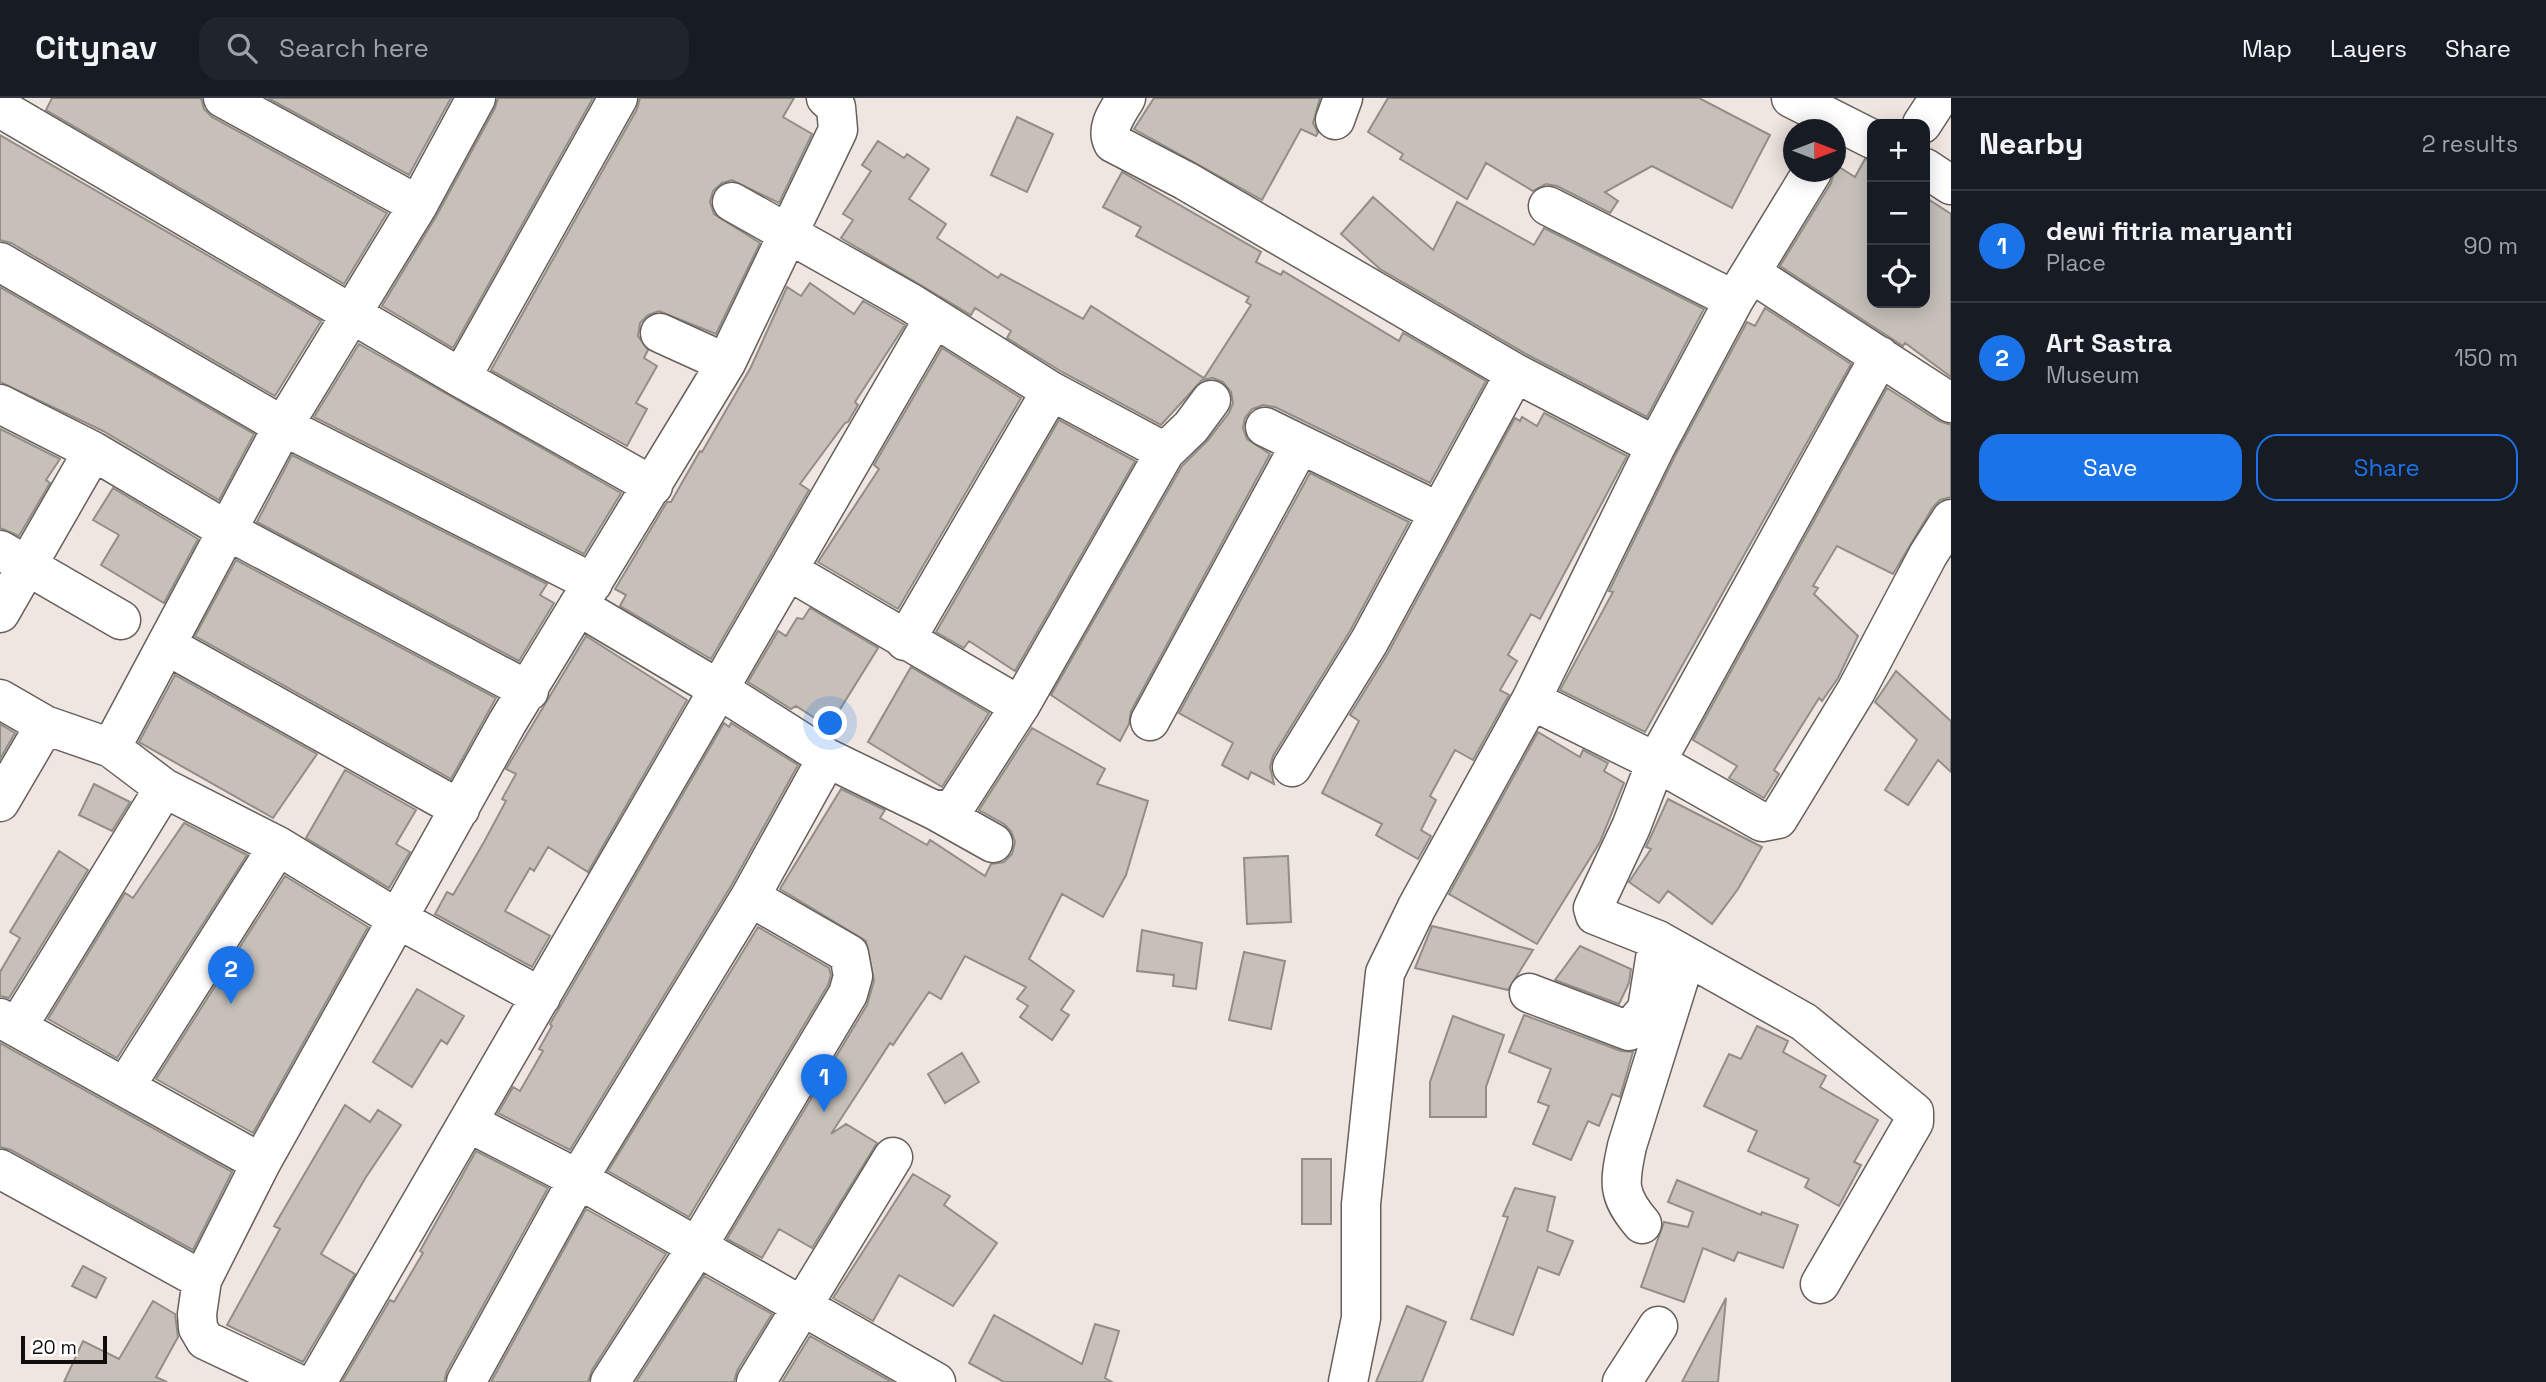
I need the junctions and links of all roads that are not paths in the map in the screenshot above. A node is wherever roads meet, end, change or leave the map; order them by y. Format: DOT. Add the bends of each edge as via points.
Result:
graph roads {
  1 [pos="223,98"];
  2 [pos="475,98"];
  3 [pos="618,98"];
  4 [pos="825,98"];
  5 [pos="1126,98"];
  6 [pos="1791,98"];
  7 [pos="1939,98"];
  8 [pos="0,108"];
  9 [pos="1925,119"];
  10 [pos="1850,132"];
  11 [pos="1930,171"];
  12 [pos="1806,182"];
  13 [pos="1951,185"];
  14 [pos="732,202"];
  15 [pos="418,205"];
  16 [pos="1548,206"];
  17 [pos="790,233"];
  18 [pos="0,262"];
  19 [pos="1742,287"];
  20 [pos="349,313"];
  21 [pos="934,318"];
  22 [pos="660,333"];
  23 [pos="1880,356"];
  24 [pos="726,363"];
  25 [pos="1515,373"];
  26 [pos="461,378"];
  27 [pos="1051,391"];
  28 [pos="1210,400"];
  29 [pos="1951,403"];
  30 [pos="0,404"];
  31 [pos="283,426"];
  32 [pos="1265,428"];
  33 [pos="1300,445"];
  34 [pos="1656,446"];
  35 [pos="93,451"];
  36 [pos="1165,452"];
  37 [pos="653,486"];
  38 [pos="1439,512"];
  39 [pos="1951,519"];
  40 [pos="228,531"];
  41 [pos="14,557"];
  42 [pos="789,571"];
  43 [pos="586,594"];
  44 [pos="0,613"];
  45 [pos="121,620"];
  46 [pos="905,641"];
  47 [pos="166,645"];
  48 [pos="720,690"];
  49 [pos="529,691"];
  50 [pos="0,699"];
  51 [pos="1531,700"];
  52 [pos="1020,706"];
  53 [pos="1150,721"];
  54 [pos="45,724"];
  55 [pos="111,748"];
  56 [pos="827,758"];
  57 [pos="1656,762"];
  58 [pos="1292,767"];
  59 [pos="164,788"];
  60 [pos="0,802"];
  61 [pos="460,809"];
  62 [pos="936,811"];
  63 [pos="993,843"];
  64 [pos="278,846"];
  65 [pos="750,897"];
  66 [pos="396,918"];
  67 [pos="1672,948"];
  68 [pos="1529,993"];
  69 [pos="541,997"];
  70 [pos="9,1022"];
  71 [pos="125,1087"];
  72 [pos="469,1124"];
  73 [pos="893,1157"];
  74 [pos="261,1163"];
  75 [pos="0,1169"];
  76 [pos="578,1179"];
  77 [pos="1642,1224"];
  78 [pos="697,1247"];
  79 [pos="202,1280"];
  80 [pos="1820,1284"];
  81 [pos="800,1307"];
  82 [pos="1658,1326"];
  83 [pos="294,1382"];
  84 [pos="317,1382"];
  85 [pos="466,1382"];
  86 [pos="610,1382"];
  87 [pos="756,1382"];
  88 [pos="936,1382"];
  89 [pos="1348,1382"];
  90 [pos="1622,1382"];
  1 -- 15 [label="street"];
  2 -- 15 [label="street"];
  3 -- 26 [label="street"];
  4 -- 17 [label="street" via="836,107 838,130"];
  5 -- 25 [label="street" via="1111,124 1113,143"];
  6 -- 10 [label="street"];
  7 -- 9 [label="street"];
  8 -- 20 [label="street"];
  11 -- 13 [label="street"];
  12 -- 19 [label="street"];
  14 -- 17 [label="street"];
  15 -- 20 [label="street"];
  16 -- 19 [label="street"];
  17 -- 21 [label="street"];
  17 -- 24 [label="street"];
  18 -- 31 [label="street"];
  19 -- 23 [label="street"];
  19 -- 34 [label="street"];
  20 -- 26 [label="street"];
  20 -- 31 [label="street"];
  21 -- 27 [label="street"];
  21 -- 42 [label="street"];
  22 -- 24 [label="street"];
  23 -- 29 [label="street"];
  23 -- 57 [label="street"];
  24 -- 37 [label="street"];
  25 -- 34 [label="street"];
  25 -- 38 [label="street"];
  26 -- 37 [label="street"];
  27 -- 36 [label="street"];
  27 -- 46 [label="street"];
  28 -- 36 [label="street" via="1191,428"];
  30 -- 35 [label="street"];
  31 -- 40 [label="street"];
  31 -- 43 [label="street"];
  32 -- 33 [label="street"];
  33 -- 38 [label="street"];
  33 -- 53 [label="street"];
  34 -- 51 [label="street"];
  35 -- 40 [label="street"];
  35 -- 41 [label="street"];
  36 -- 52 [label="street"];
  37 -- 43 [label="street"];
  38 -- 58 [label="street" via="1370,642"];
  39 -- 57 [label="street" via="1856,691 1778,819 1762,822"];
  40 -- 47 [label="street"];
  40 -- 49 [label="street"];
  41 -- 44 [label="street"];
  41 -- 45 [label="street"];
  42 -- 46 [label="street"];
  42 -- 48 [label="street"];
  43 -- 48 [label="street"];
  43 -- 49 [label="street"];
  46 -- 52 [label="street"];
  47 -- 55 [label="street"];
  47 -- 61 [label="street"];
  48 -- 56 [label="street"];
  48 -- 69 [label="street"];
  49 -- 61 [label="street"];
  50 -- 54 [label="street"];
  51 -- 57 [label="street"];
  51 -- 89 [label="street" via="1385,973 1361,1204 1361,1318"];
  52 -- 62 [label="street" via="955,807"];
  54 -- 55 [label="street"];
  54 -- 60 [label="street"];
  55 -- 59 [label="street"];
  56 -- 62 [label="street"];
  56 -- 65 [label="street"];
  57 -- 67 [label="street" via="1593,908 1595,915"];
  59 -- 64 [label="street"];
  59 -- 70 [label="street"];
  61 -- 66 [label="street"];
  62 -- 63 [label="street"];
  64 -- 66 [label="street"];
  64 -- 71 [label="street"];
  65 -- 76 [label="street"];
  65 -- 78 [label="street" via="849,954 853,976 848,995"];
  66 -- 69 [label="street"];
  66 -- 74 [label="street"];
  67 -- 68 [label="street" via="1647,1009 1629,1031"];
  67 -- 77 [label="street" via="1621,1174 1625,1204"];
  67 -- 80 [label="street" via="1804,1022 1914,1112 1914,1122"];
  69 -- 72 [label="street"];
  70 -- 71 [label="street"];
  71 -- 74 [label="street"];
  72 -- 76 [label="street"];
  72 -- 84 [label="street"];
  73 -- 81 [label="street"];
  74 -- 79 [label="street"];
  75 -- 79 [label="street"];
  76 -- 78 [label="street"];
  76 -- 85 [label="street"];
  78 -- 81 [label="street"];
  78 -- 86 [label="street"];
  79 -- 83 [label="street" via="197,1314 205,1340"];
  81 -- 87 [label="street"];
  81 -- 88 [label="street"];
  82 -- 90 [label="street"];
}
